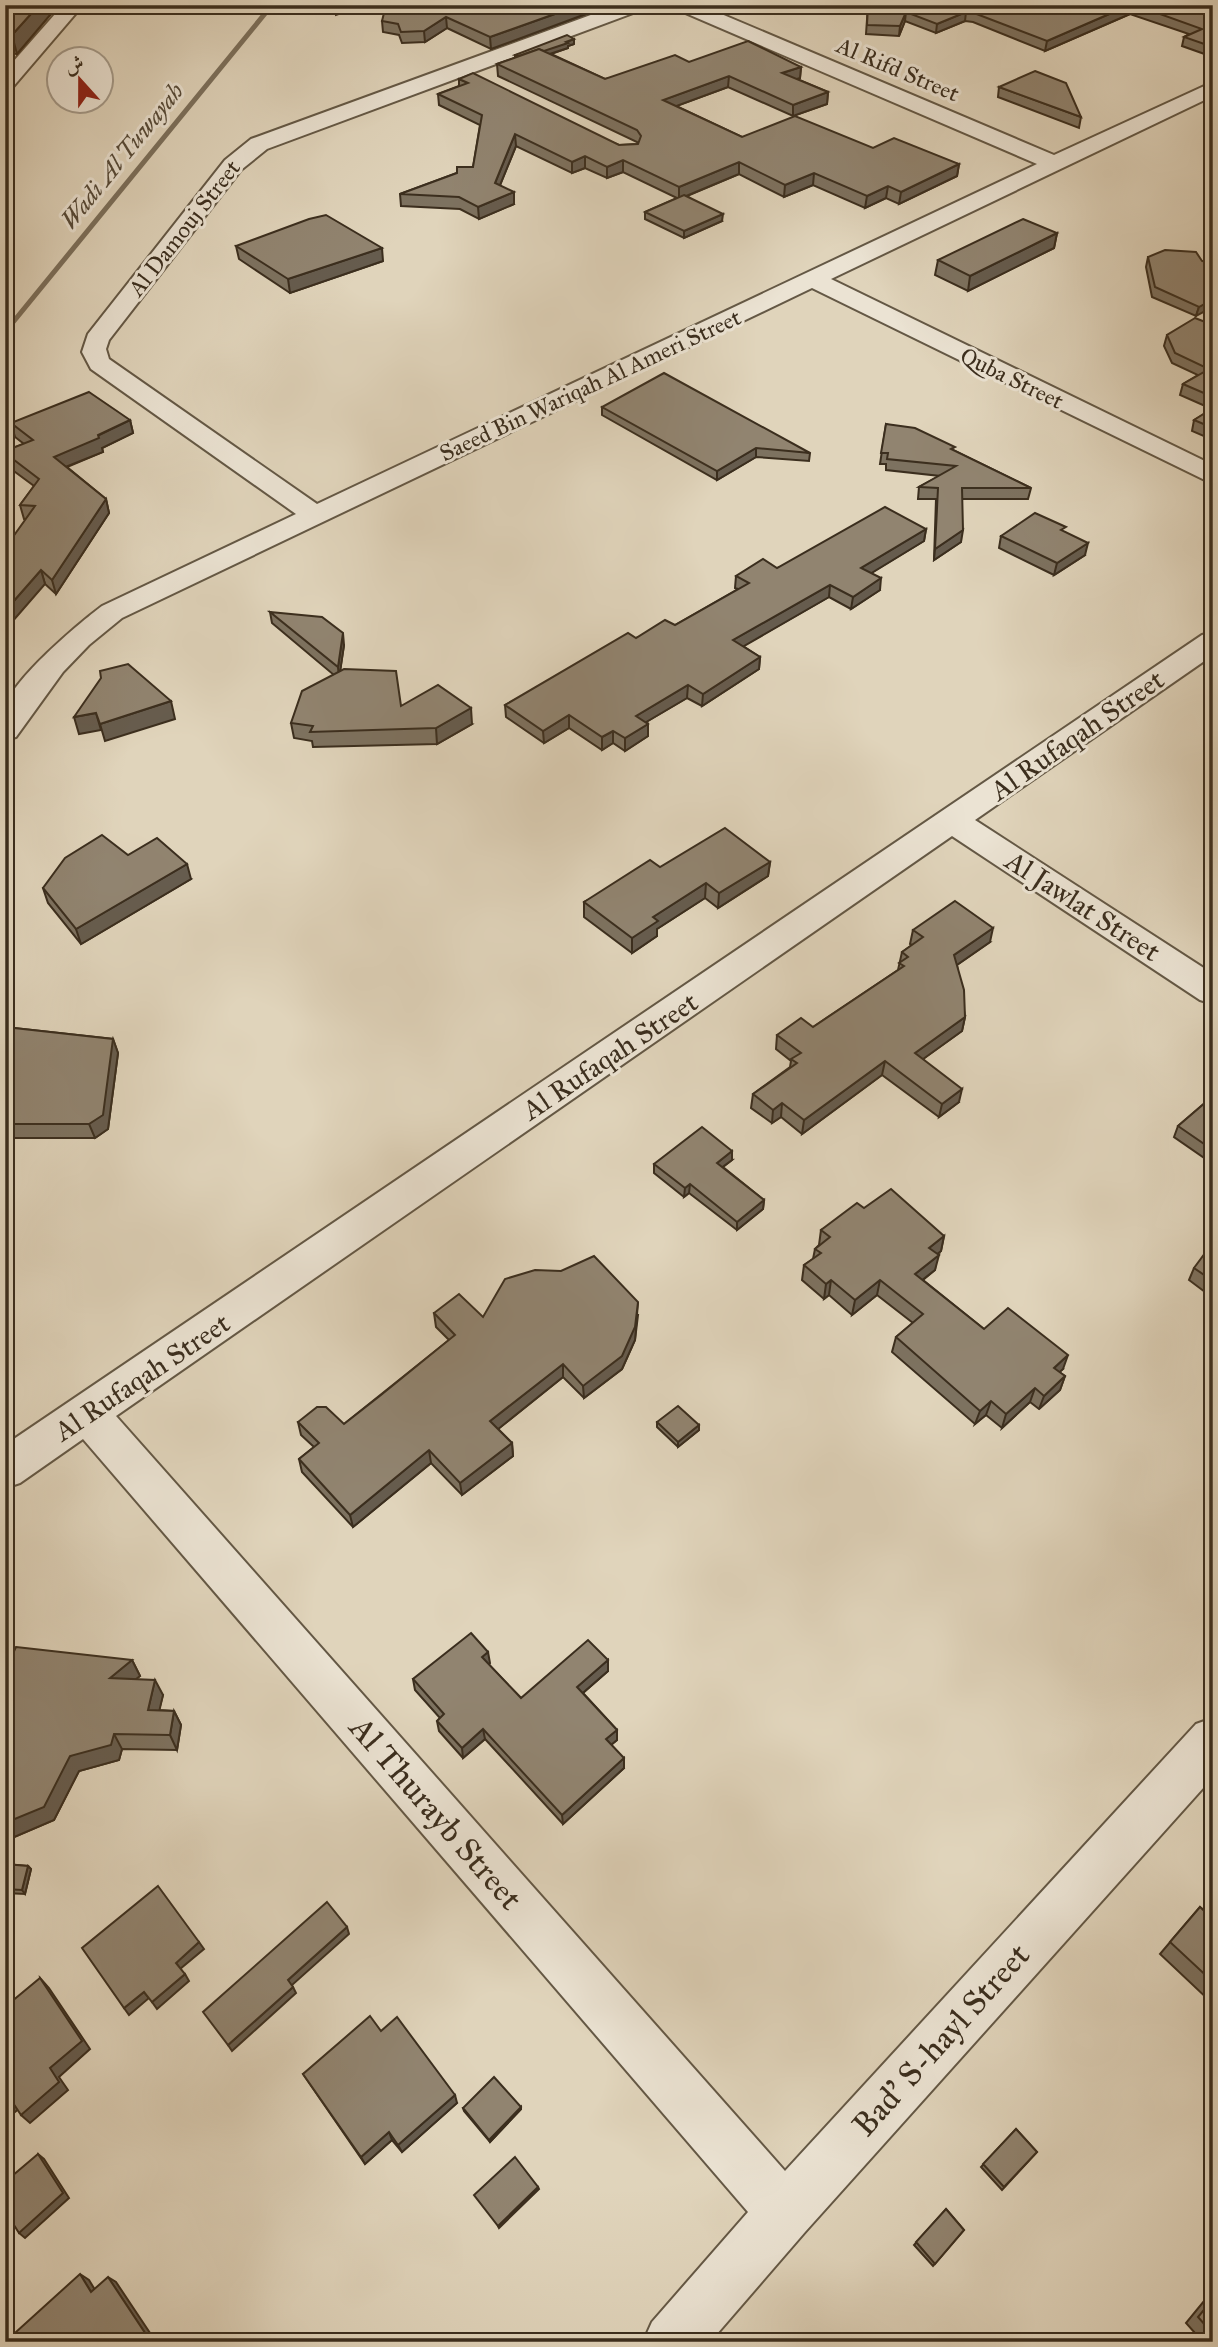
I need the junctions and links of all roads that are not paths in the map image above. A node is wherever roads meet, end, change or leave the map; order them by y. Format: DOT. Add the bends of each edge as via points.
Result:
graph roads {
  1 [pos="74,5"];
  2 [pos="637,5"];
  3 [pos="683,5"];
  4 [pos="744,5"];
  5 [pos="712,17"];
  6 [pos="463,69"];
  7 [pos="488,81"];
  8 [pos="5,84"];
  9 [pos="1213,88"];
  10 [pos="1054,163"];
  11 [pos="812,279"];
  12 [pos="1213,476"];
  13 [pos="315,516"];
  14 [pos="1213,641"];
  15 [pos="5,730"];
  16 [pos="953,821"];
  17 [pos="1213,991"];
  18 [pos="87,1414"];
  19 [pos="5,1469"];
  20 [pos="1213,1741"];
  21 [pos="785,2213"];
  22 [pos="672,2342"];
  1 -- 8 [label="street"];
  2 -- 6 [label="street, Al Damouj Street"];
  3 -- 5 [label="street, Al Rifd Street"];
  4 -- 5 [label="street"];
  5 -- 10 [label="street, Al Rifd Street"];
  6 -- 7 [label="street"];
  6 -- 13 [label="street, Al Damouj Street" via="278,135 244,153 93,348 100,364"];
  9 -- 10 [label="street, Saeed Bin Wariqah Al Ameri Street"];
  10 -- 11 [label="street, Saeed Bin Wariqah Al Ameri Street"];
  11 -- 12 [label="street, Quba Street"];
  11 -- 13 [label="street, Saeed Bin Wariqah Al Ameri Street"];
  13 -- 15 [label="street, Saeed Bin Wariqah Al Ameri Street" via="112,612 53,661"];
  14 -- 16 [label="street, Al Rufaqah Street"];
  16 -- 17 [label="street, Al Jawlat Street"];
  16 -- 18 [label="street, Al Rufaqah Street"];
  18 -- 19 [label="street, Al Rufaqah Street"];
  18 -- 21 [label="street, Al Thurayb Street"];
  20 -- 21 [label="street, Bad' S-hayl Street"];
  21 -- 22 [label="street, Bad' S-hayl Street"];
}
